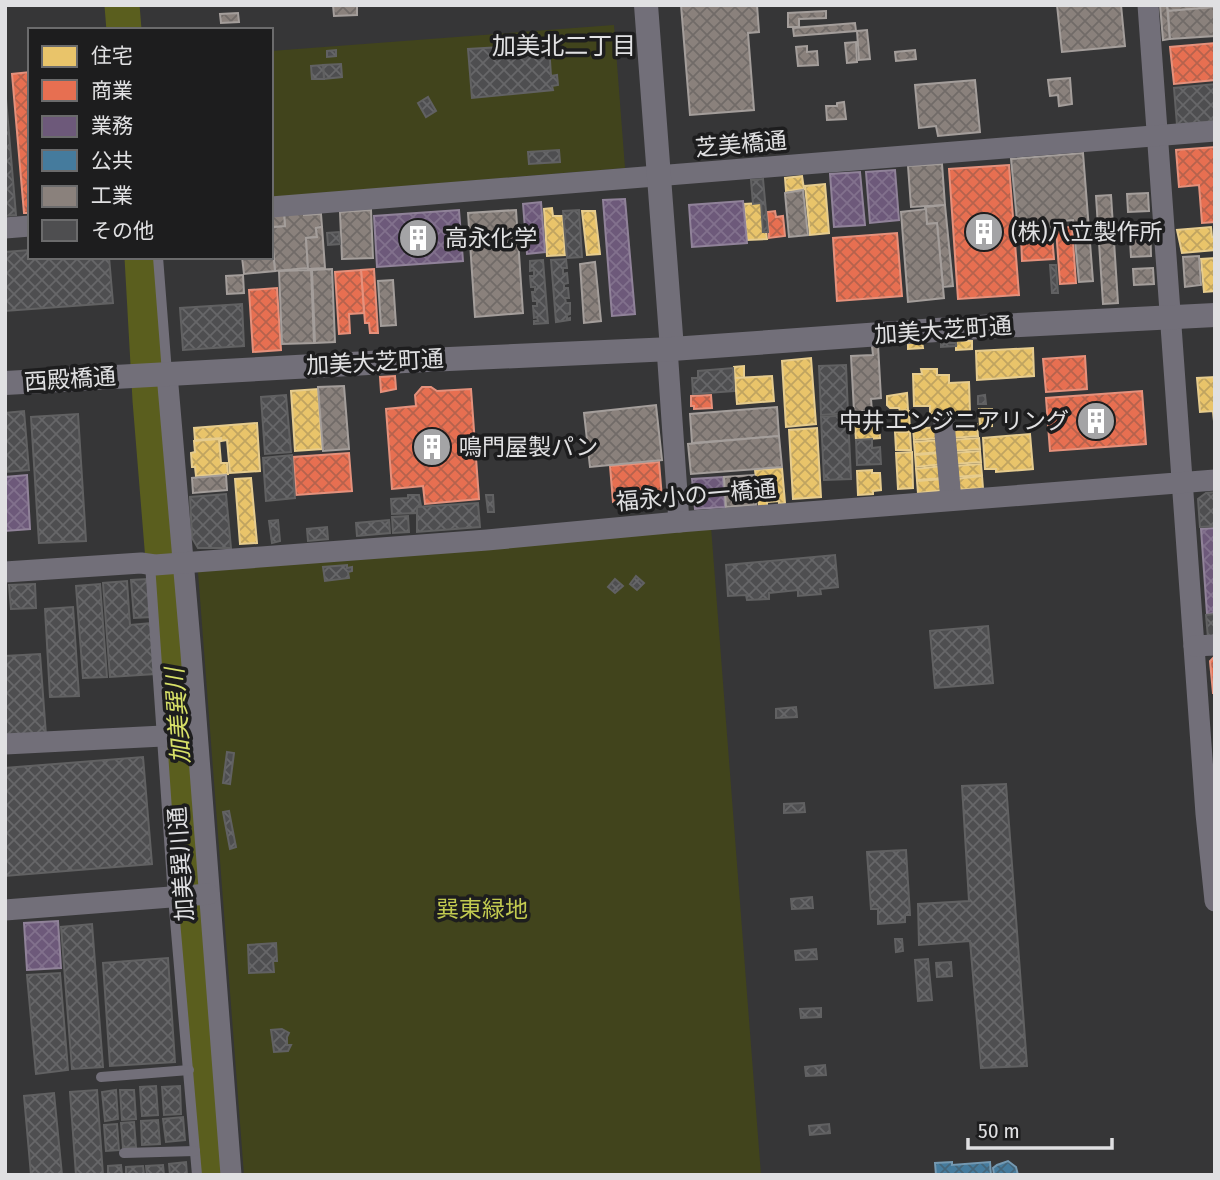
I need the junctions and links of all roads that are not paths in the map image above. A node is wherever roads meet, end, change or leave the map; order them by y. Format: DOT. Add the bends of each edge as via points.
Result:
graph roads {
  1 [pos="646,5"];
  2 [pos="1148,5"];
  3 [pos="1215,131"];
  4 [pos="1159,136"];
  5 [pos="659,176"];
  6 [pos="273,207"];
  7 [pos="28,226"];
  8 [pos="5,228"];
  9 [pos="158,259"];
  10 [pos="1215,315"];
  11 [pos="1170,318"];
  12 [pos="670,349"];
  13 [pos="152,375"];
  14 [pos="5,383"];
  15 [pos="944,423"];
  16 [pos="1215,480"];
  17 [pos="1182,482"];
  18 [pos="951,500"];
  19 [pos="679,522"];
  20 [pos="165,563"];
  21 [pos="5,572"];
  22 [pos="1204,646"];
  23 [pos="163,736"];
  24 [pos="5,744"];
  25 [pos="1210,814"];
  26 [pos="208,894"];
  27 [pos="177,897"];
  28 [pos="1215,901"];
  29 [pos="5,910"];
  30 [pos="189,1070"];
  31 [pos="101,1077"];
  32 [pos="195,1151"];
  33 [pos="124,1153"];
  34 [pos="197,1175"];
  35 [pos="231,1175"];
  1 -- 5 [label="street"];
  2 -- 4 [label="street"];
  3 -- 4 [label="street, 芝美橋通"];
  4 -- 5 [label="street, 芝美橋通"];
  4 -- 11 [label="street"];
  5 -- 6 [label="street, 芝美橋通"];
  5 -- 12 [label="street"];
  7 -- 8 [label="street"];
  9 -- 13 [label="lane, 加美巽川通"];
  10 -- 11 [label="street, 加美大芝町通"];
  11 -- 12 [label="street, 加美大芝町通"];
  11 -- 17 [label="street"];
  12 -- 13 [label="street, 加美大芝町通"];
  12 -- 19 [label="street"];
  13 -- 14 [label="street, 西殿橋通"];
  13 -- 20 [label="street, 加美巽川通"];
  15 -- 18 [label="street"];
  16 -- 17 [label="street, 福永小の一橋通"];
  17 -- 18 [label="street, 福永小の一橋通"];
  17 -- 22 [label="street"];
  18 -- 19 [label="street, 福永小の一橋通"];
  19 -- 20 [label="street, 福永小の一橋通"];
  20 -- 21 [label="street, 福永小の一橋通"];
  20 -- 23 [label="lane"];
  20 -- 26 [label="street, 加美巽川通" via="191,653"];
  22 -- 25 [label="street"];
  23 -- 24 [label="street"];
  23 -- 27 [label="lane"];
  25 -- 28 [label="street"];
  26 -- 27 [label="street"];
  26 -- 35 [label="street, 加美巽川通"];
  27 -- 29 [label="street"];
  27 -- 30 [label="lane"];
  30 -- 31 [label="lane"];
  30 -- 32 [label="lane"];
  32 -- 33 [label="lane"];
  32 -- 34 [label="lane"];
}
